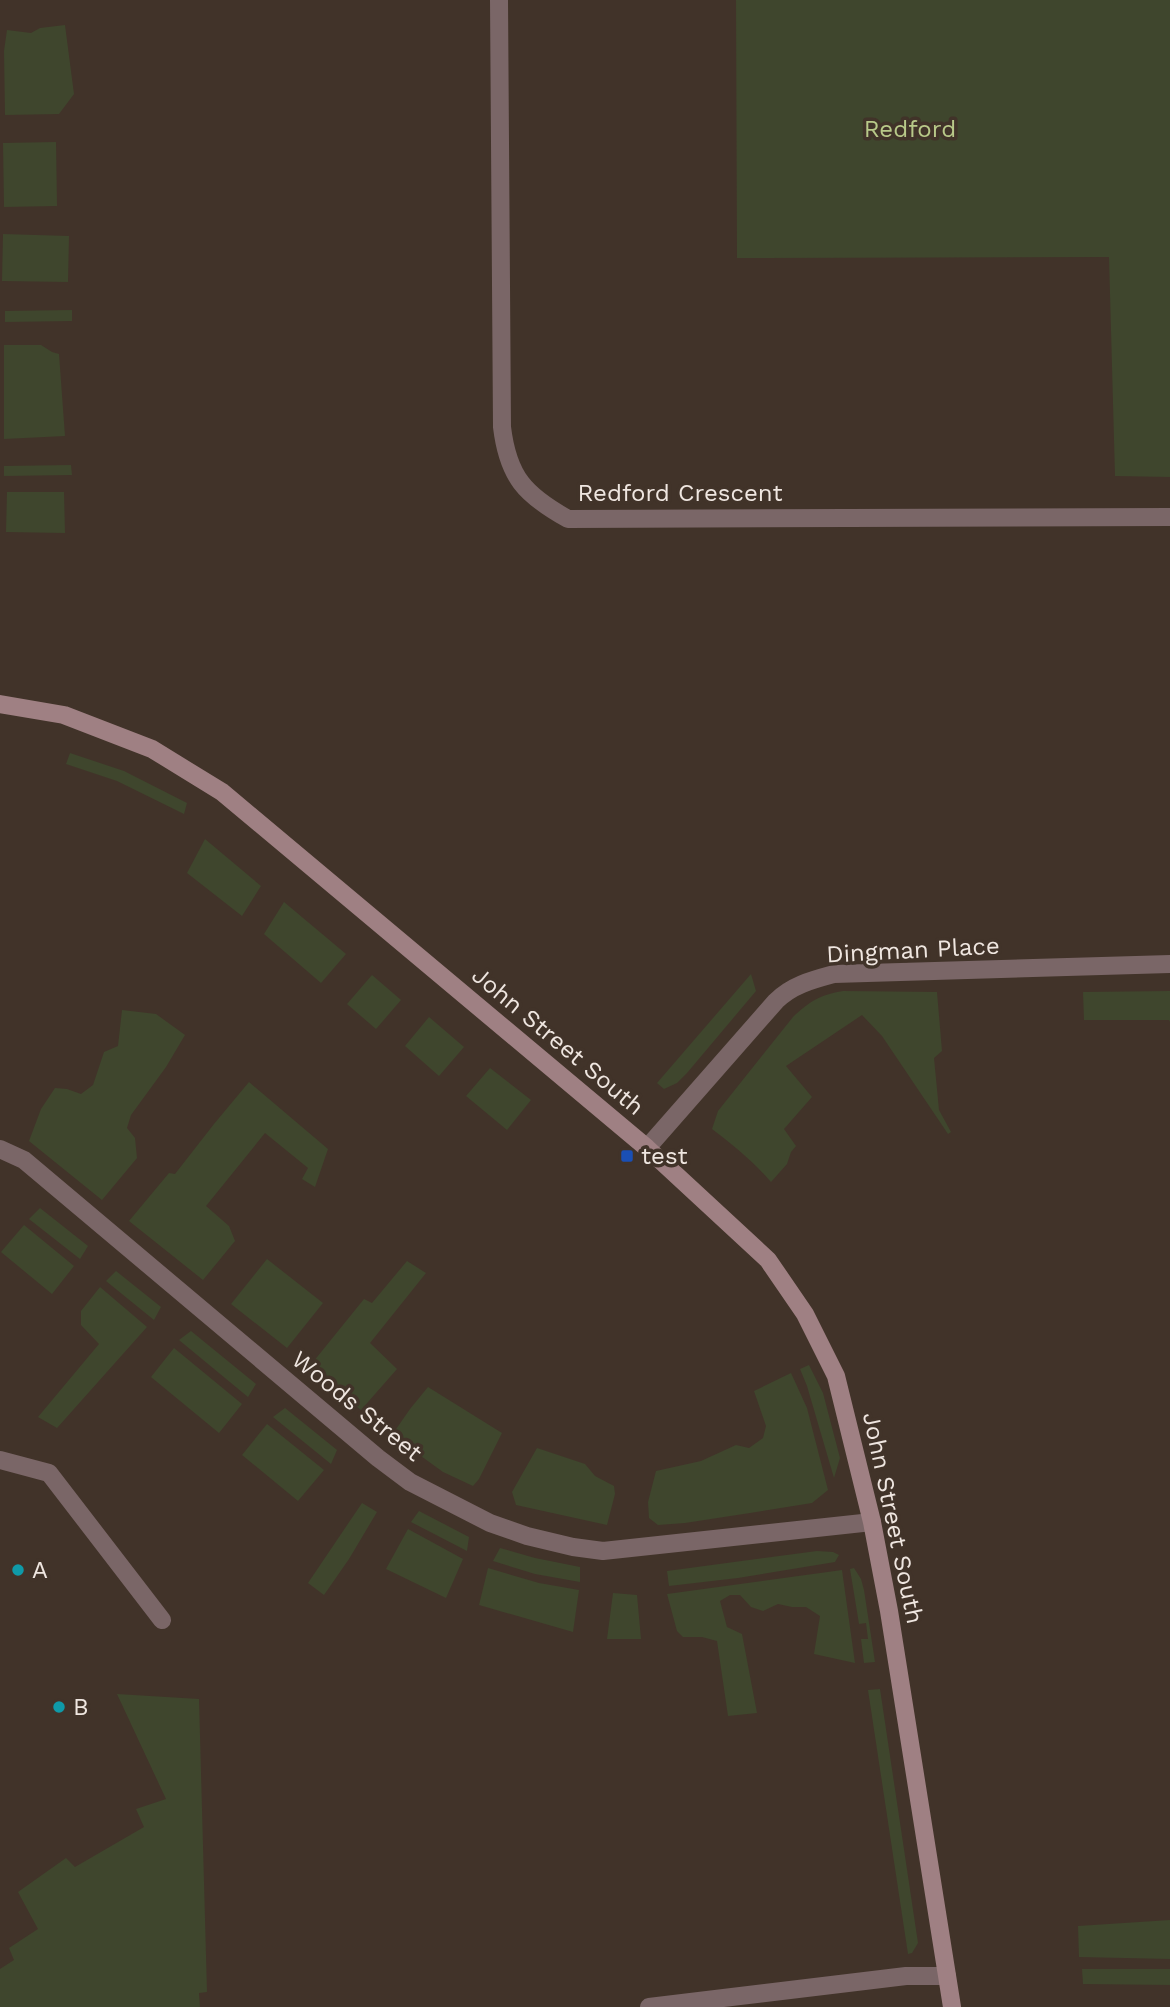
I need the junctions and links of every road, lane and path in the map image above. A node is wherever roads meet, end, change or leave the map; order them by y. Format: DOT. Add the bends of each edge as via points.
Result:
graph roads {
  1 [pos="499,0"];
  2 [pos="1170,517"];
  3 [pos="0,704"];
  4 [pos="1170,964"];
  5 [pos="647,1148"];
  6 [pos="0,1149"];
  7 [pos="0,1460"];
  8 [pos="872,1522"];
  9 [pos="162,1620"];
  10 [pos="947,1976"];
  11 [pos="649,2007"];
  12 [pos="952,2007"];
  1 -- 2 [label="street, Redford Crescent" via="502,427 505,453 521,485 542,505 568,519"];
  3 -- 5 [label="street, John Street South" via="64,715 152,749 222,792"];
  4 -- 5 [label="street, Dingman Place" via="834,974 807,981 776,1001"];
  5 -- 8 [label="street, John Street South" via="768,1260 805,1314 836,1376"];
  6 -- 8 [label="street, Woods Street" via="24,1160 378,1458 410,1482 490,1523 527,1536 603,1551"];
  7 -- 9 [label="street" via="49,1473"];
  8 -- 10 [label="street, John Street South"];
  10 -- 11 [label="street" via="906,1976"];
  10 -- 12 [label="street, John Street South"];
}
